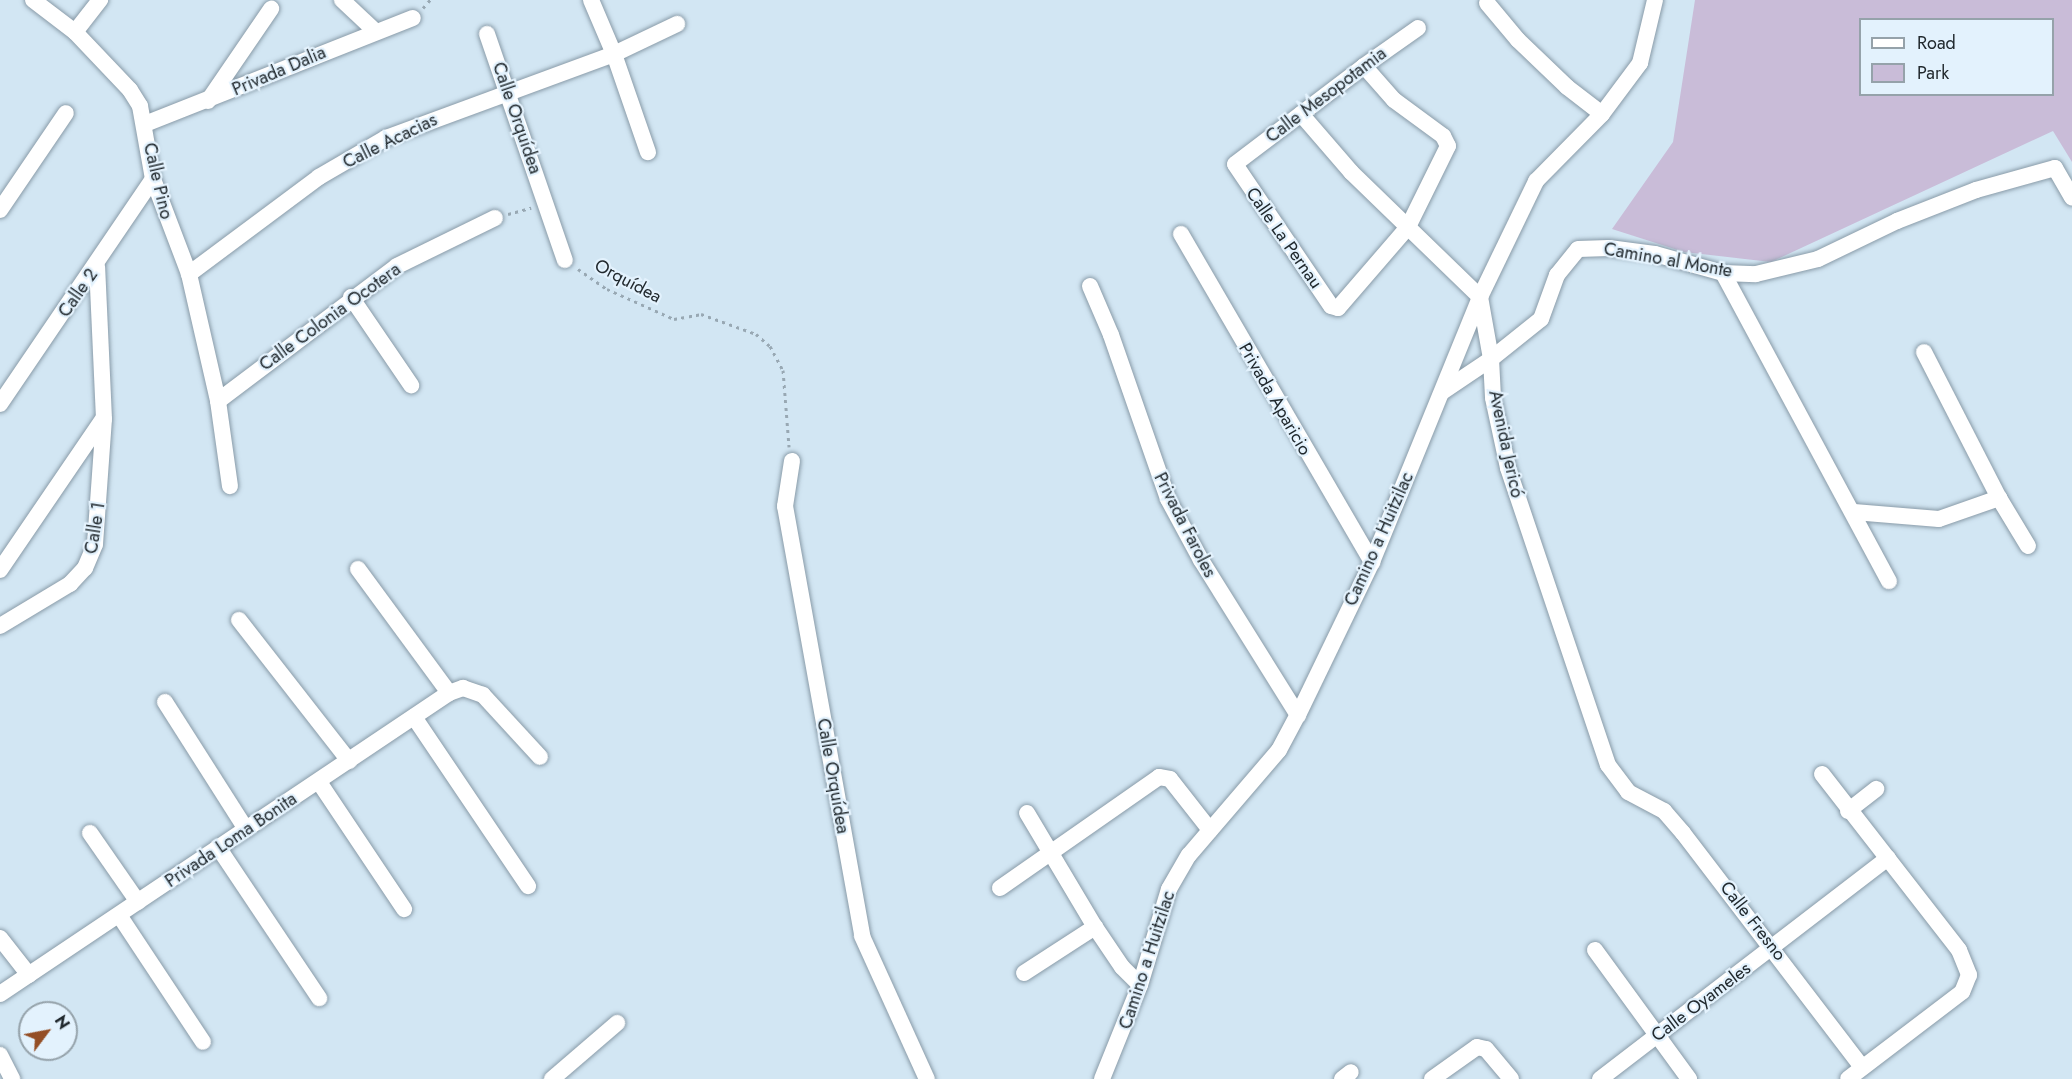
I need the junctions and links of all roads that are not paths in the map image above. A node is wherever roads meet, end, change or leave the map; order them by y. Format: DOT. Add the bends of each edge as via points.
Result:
graph roads {
  1 [pos="33,0"];
  2 [pos="100,0"];
  3 [pos="342,0"];
  4 [pos="591,0"];
  5 [pos="1655,0"];
  6 [pos="1487,3"];
  7 [pos="271,9"];
  8 [pos="413,18"];
  9 [pos="677,24"];
  10 [pos="1418,28"];
  11 [pos="375,31"];
  12 [pos="75,32"];
  13 [pos="488,34"];
  14 [pos="614,54"];
  15 [pos="1364,66"];
  16 [pos="508,95"];
  17 [pos="208,101"];
  18 [pos="66,112"];
  19 [pos="1302,114"];
  20 [pos="1602,114"];
  21 [pos="145,124"];
  22 [pos="648,152"];
  23 [pos="1235,164"];
  24 [pos="153,179"];
  25 [pos="2072,197"];
  26 [pos="2,203"];
  27 [pos="495,218"];
  28 [pos="1408,227"];
  29 [pos="1181,234"];
  30 [pos="565,260"];
  31 [pos="97,267"];
  32 [pos="1723,273"];
  33 [pos="189,274"];
  34 [pos="1090,286"];
  35 [pos="351,297"];
  36 [pos="1480,297"];
  37 [pos="1924,352"];
  38 [pos="1491,359"];
  39 [pos="411,385"];
  40 [pos="1442,392"];
  41 [pos="218,401"];
  42 [pos="0,404"];
  43 [pos="104,419"];
  44 [pos="792,461"];
  45 [pos="230,486"];
  46 [pos="1999,498"];
  47 [pos="1854,512"];
  48 [pos="2028,546"];
  49 [pos="1371,562"];
  50 [pos="358,569"];
  51 [pos="0,570"];
  52 [pos="1889,582"];
  53 [pos="239,620"];
  54 [pos="0,626"];
  55 [pos="456,691"];
  56 [pos="165,702"];
  57 [pos="1298,715"];
  58 [pos="414,717"];
  59 [pos="540,757"];
  60 [pos="349,761"];
  61 [pos="1822,774"];
  62 [pos="319,782"];
  63 [pos="1875,789"];
  64 [pos="1628,792"];
  65 [pos="1848,811"];
  66 [pos="1027,813"];
  67 [pos="246,829"];
  68 [pos="1210,830"];
  69 [pos="90,833"];
  70 [pos="218,847"];
  71 [pos="1049,854"];
  72 [pos="1888,858"];
  73 [pos="528,886"];
  74 [pos="1000,888"];
  75 [pos="138,902"];
  76 [pos="404,909"];
  77 [pos="119,915"];
  78 [pos="1095,927"];
  79 [pos="0,938"];
  80 [pos="1774,947"];
  81 [pos="1595,950"];
  82 [pos="1024,973"];
  83 [pos="28,975"];
  84 [pos="1140,985"];
  85 [pos="0,994"];
  86 [pos="319,998"];
  87 [pos="617,1023"];
  88 [pos="1657,1034"];
  89 [pos="203,1042"];
  90 [pos="0,1055"];
  91 [pos="1862,1067"];
  92 [pos="12,1079"];
  93 [pos="552,1079"];
  94 [pos="927,1079"];
  95 [pos="1102,1079"];
  96 [pos="1432,1079"];
  97 [pos="1511,1079"];
  98 [pos="1600,1079"];
  99 [pos="1689,1079"];
  100 [pos="1848,1079"];
  1 -- 12 [label="street, Calle Pino"];
  2 -- 12 [label="street"];
  3 -- 11 [label="street"];
  4 -- 14 [label="street"];
  5 -- 20 [label="street, Camino a Huitzilac" via="1640,63"];
  6 -- 20 [label="street" via="1551,72"];
  7 -- 17 [label="street"];
  8 -- 11 [label="street, Privada Dalia"];
  9 -- 14 [label="street, Calle Acacias"];
  10 -- 15 [label="street, Calle Mesopotamia"];
  11 -- 17 [label="street, Privada Dalia"];
  12 -- 21 [label="street, Calle Pino" via="130,90"];
  13 -- 16 [label="street, Calle Orquídea"];
  14 -- 16 [label="street, Calle Acacias"];
  14 -- 22 [label="street"];
  15 -- 19 [label="street, Calle Mesopotamia"];
  15 -- 28 [label="street" via="1394,100 1447,141 1447,152"];
  16 -- 30 [label="street, Calle Orquídea"];
  16 -- 33 [label="street, Calle Acacias" via="386,138 319,177"];
  17 -- 21 [label="street, Privada Dalia"];
  18 -- 26 [label="street"];
  19 -- 23 [label="street, Calle Mesopotamia"];
  19 -- 28 [label="street" via="1351,172"];
  20 -- 36 [label="street, Camino a Huitzilac" via="1536,181"];
  21 -- 24 [label="street, Calle Pino"];
  23 -- 28 [label="street, Calle La Pernau" via="1331,306 1338,308"];
  24 -- 31 [label="street, Calle 2"];
  24 -- 33 [label="street, Calle Pino"];
  25 -- 32 [label="street, Camino al Monte" via="2055,168 1966,194 1818,259 1756,274"];
  27 -- 35 [label="street, Calle Colonia Ocotera" via="397,266"];
  28 -- 36 [label="street"];
  29 -- 49 [label="street, Privada Aparicio"];
  31 -- 42 [label="street, Calle 2"];
  31 -- 43 [label="street, Calle 1"];
  32 -- 38 [label="street, Camino al Monte" via="1655,254 1586,246 1568,256 1535,324"];
  32 -- 47 [label="street"];
  33 -- 41 [label="street, Calle Pino"];
  34 -- 57 [label="street, Privada Faroles" via="1112,335 1168,499 1201,560"];
  35 -- 39 [label="street"];
  35 -- 41 [label="street, Calle Colonia Ocotera"];
  36 -- 38 [label="street, Avenida Jericó"];
  36 -- 40 [label="street, Camino a Huitzilac"];
  37 -- 46 [label="street"];
  38 -- 40 [label="street, Camino al Monte"];
  38 -- 64 [label="street, Avenida Jericó" via="1493,398 1508,468 1601,750"];
  40 -- 49 [label="street, Camino a Huitzilac"];
  41 -- 45 [label="street, Calle Pino"];
  43 -- 51 [label="street"];
  43 -- 54 [label="street, Calle 1" via="91,558 70,584"];
  44 -- 94 [label="street, Calle Orquídea" via="784,506 862,936"];
  46 -- 47 [label="street" via="1939,519"];
  46 -- 48 [label="street"];
  47 -- 52 [label="street"];
  49 -- 57 [label="street, Camino a Huitzilac"];
  50 -- 55 [label="street"];
  53 -- 60 [label="street"];
  55 -- 58 [label="street, Privada Loma Bonita"];
  55 -- 59 [label="street" via="483,695"];
  56 -- 67 [label="street"];
  57 -- 68 [label="street, Camino a Huitzilac" via="1273,758"];
  58 -- 60 [label="street, Privada Loma Bonita"];
  58 -- 73 [label="street"];
  60 -- 62 [label="street, Privada Loma Bonita"];
  61 -- 65 [label="street"];
  62 -- 67 [label="street, Privada Loma Bonita"];
  62 -- 76 [label="street"];
  63 -- 65 [label="street"];
  64 -- 80 [label="street, Calle Fresno" via="1664,811"];
  65 -- 72 [label="street"];
  66 -- 71 [label="street"];
  67 -- 70 [label="street, Privada Loma Bonita"];
  68 -- 71 [label="street" via="1164,776"];
  68 -- 84 [label="street, Camino a Huitzilac" via="1169,889"];
  69 -- 75 [label="street"];
  70 -- 75 [label="street, Privada Loma Bonita"];
  70 -- 86 [label="street"];
  71 -- 74 [label="street"];
  71 -- 78 [label="street"];
  72 -- 80 [label="street, Calle Oyameles"];
  72 -- 91 [label="street" via="1959,950 1968,975 1962,992"];
  75 -- 77 [label="street, Privada Loma Bonita"];
  77 -- 83 [label="street, Privada Loma Bonita"];
  77 -- 89 [label="street"];
  78 -- 82 [label="street"];
  78 -- 84 [label="street" via="1122,967"];
  79 -- 83 [label="street"];
  80 -- 88 [label="street, Calle Oyameles"];
  80 -- 91 [label="street, Calle Fresno"];
  81 -- 88 [label="street"];
  83 -- 85 [label="street, Privada Loma Bonita"];
  84 -- 95 [label="street, Camino a Huitzilac"];
  87 -- 93 [label="street"];
  88 -- 98 [label="street, Calle Oyameles"];
  88 -- 99 [label="street"];
  90 -- 92 [label="street"];
  91 -- 100 [label="street"];
  96 -- 97 [label="street" via="1477,1047 1486,1048"];
}
